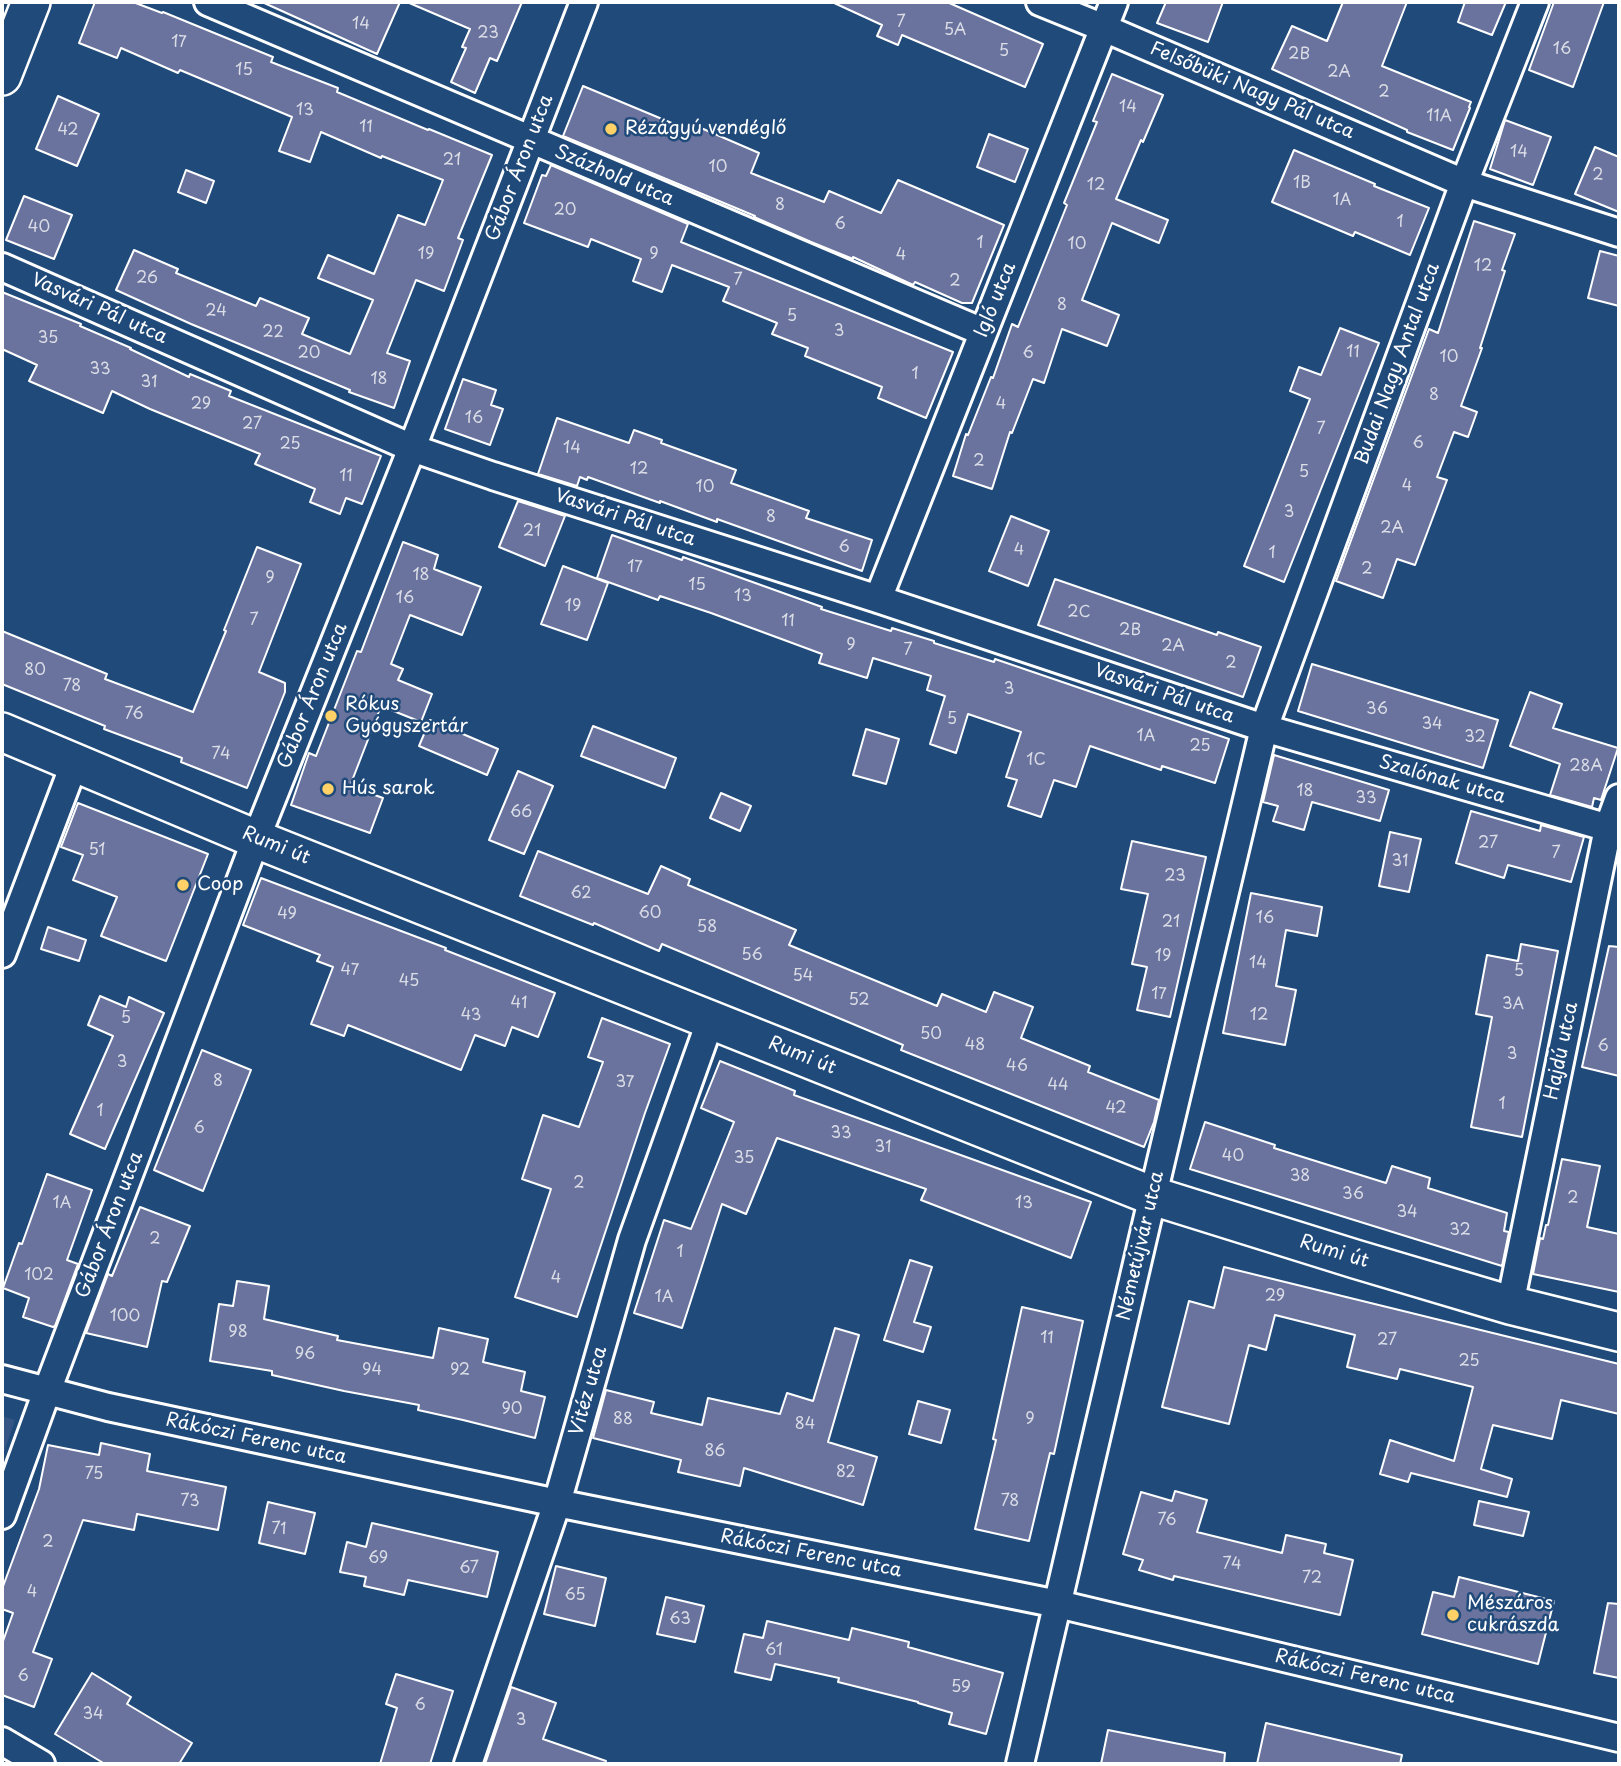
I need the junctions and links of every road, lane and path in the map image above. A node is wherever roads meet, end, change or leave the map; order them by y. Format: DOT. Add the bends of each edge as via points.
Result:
graph roads {
  1 [pos="31,2"];
  2 [pos="208,2"];
  3 [pos="584,2"];
  4 [pos="1040,2"];
  5 [pos="1114,2"];
  6 [pos="1535,2"];
  7 [pos="1104,28"];
  8 [pos="2,76"];
  9 [pos="530,140"];
  10 [pos="1464,183"];
  11 [pos="1619,233"];
  12 [pos="2,267"];
  13 [pos="983,332"];
  14 [pos="412,448"];
  15 [pos="878,598"];
  16 [pos="1264,728"];
  17 [pos="2,732"];
  18 [pos="75,762"];
  19 [pos="1619,798"];
  20 [pos="1614,830"];
  21 [pos="256,839"];
  22 [pos="2,954"];
  23 [pos="710,1019"];
  24 [pos="1153,1196"];
  25 [pos="1510,1305"];
  26 [pos="1619,1332"];
  27 [pos="2,1379"];
  28 [pos="47,1391"];
  29 [pos="557,1503"];
  30 [pos="2,1515"];
  31 [pos="1058,1604"];
  32 [pos="1619,1738"];
  33 [pos="2,1741"];
  34 [pos="41,1764"];
  35 [pos="468,1764"];
  36 [pos="1020,1764"];
  1 -- 8 [label="street"];
  2 -- 9 [label="street, Százhold utca"];
  3 -- 9 [label="street, Gábor Áron utca"];
  4 -- 7 [label="street, Felsőbüki Nagy Pál utca"];
  5 -- 7 [label="street, Igló utca"];
  6 -- 10 [label="street, Budai Nagy Antal utca"];
  7 -- 10 [label="street, Felsőbüki Nagy Pál utca"];
  7 -- 13 [label="street, Igló utca"];
  9 -- 13 [label="street, Százhold utca"];
  9 -- 14 [label="street, Gábor Áron utca"];
  10 -- 11 [label="street, Felsőbüki Nagy Pál utca"];
  10 -- 16 [label="street, Budai Nagy Antal utca"];
  12 -- 14 [label="street, Vasvári Pál utca"];
  13 -- 15 [label="street, Igló utca"];
  14 -- 15 [label="street, Vasvári Pál utca"];
  14 -- 21 [label="street, Gábor Áron utca"];
  15 -- 16 [label="street, Vasvári Pál utca"];
  16 -- 20 [label="street, Szalónak utca"];
  16 -- 24 [label="street, Németújvár utca"];
  17 -- 18 [label="street, Rumi út"];
  18 -- 21 [label="street, Rumi út"];
  18 -- 22 [label="street"];
  19 -- 20 [label="street, Hajdú utca"];
  20 -- 25 [label="street, Hajdú utca"];
  21 -- 23 [label="street, Rumi út"];
  21 -- 28 [label="street, Gábor Áron utca"];
  23 -- 24 [label="street, Rumi út"];
  23 -- 29 [label="street, Vitéz utca" via="632,1240"];
  24 -- 25 [label="street, Rumi út"];
  24 -- 31 [label="street, Németújvár utca"];
  25 -- 26 [label="street, Rumi út"];
  27 -- 28 [label="street, Rákóczi Ferenc utca"];
  28 -- 29 [label="street, Rákóczi Ferenc utca"];
  28 -- 30 [label="street, Gábor Áron utca"];
  29 -- 31 [label="street, Rákóczi Ferenc utca"];
  29 -- 35 [label="street, Vitéz utca"];
  31 -- 32 [label="street, Rákóczi Ferenc utca"];
  31 -- 36 [label="street, Németújvár utca"];
  33 -- 34 [label="street"];
}
